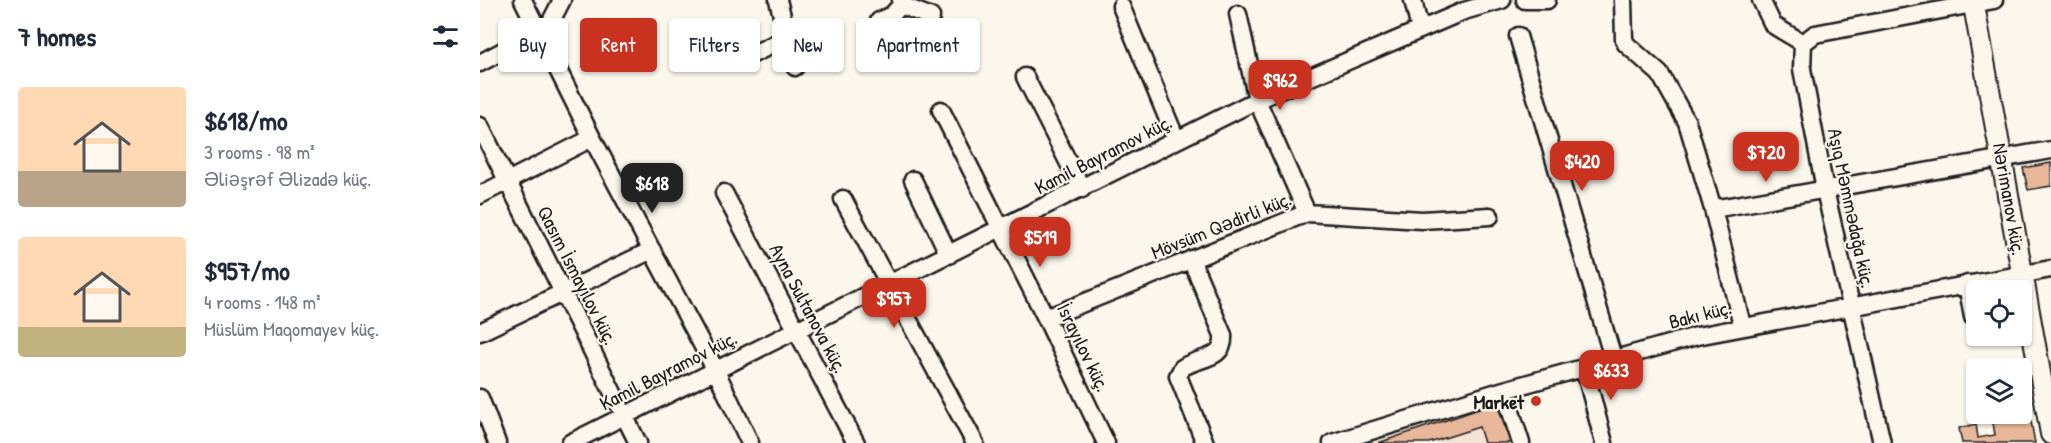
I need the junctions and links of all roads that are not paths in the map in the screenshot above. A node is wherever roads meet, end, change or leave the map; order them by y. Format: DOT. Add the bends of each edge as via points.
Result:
graph roads {
  1 [pos="523,0"];
  2 [pos="562,0"];
  3 [pos="778,0"];
  4 [pos="1413,0"];
  5 [pos="1502,0"];
  6 [pos="1525,0"];
  7 [pos="1547,0"];
  8 [pos="1623,0"];
  9 [pos="1761,0"];
  10 [pos="1994,0"];
  11 [pos="901,2"];
  12 [pos="1974,2"];
  13 [pos="1121,6"];
  14 [pos="1238,14"];
  15 [pos="931,17"];
  16 [pos="532,18"];
  17 [pos="553,18"];
  18 [pos="783,18"];
  19 [pos="886,18"];
  20 [pos="1420,30"];
  21 [pos="1518,36"];
  22 [pos="1803,43"];
  23 [pos="498,54"];
  24 [pos="480,63"];
  25 [pos="559,72"];
  26 [pos="1025,77"];
  27 [pos="1257,100"];
  28 [pos="941,110"];
  29 [pos="480,126"];
  30 [pos="592,138"];
  31 [pos="1176,139"];
  32 [pos="2051,150"];
  33 [pos="2003,159"];
  34 [pos="913,180"];
  35 [pos="507,181"];
  36 [pos="1082,189"];
  37 [pos="1826,190"];
  38 [pos="724,194"];
  39 [pos="480,195"];
  40 [pos="843,199"];
  41 [pos="1713,209"];
  42 [pos="1307,213"];
  43 [pos="1490,216"];
  44 [pos="1001,229"];
  45 [pos="652,250"];
  46 [pos="949,255"];
  47 [pos="1191,259"];
  48 [pos="2051,269"];
  49 [pos="2023,274"];
  50 [pos="1989,280"];
  51 [pos="1966,284"];
  52 [pos="889,285"];
  53 [pos="565,293"];
  54 [pos="1851,305"];
  55 [pos="1046,318"];
  56 [pos="1742,325"];
  57 [pos="796,329"];
  58 [pos="480,332"];
  59 [pos="1613,358"];
  60 [pos="1584,367"];
  61 [pos="715,369"];
  62 [pos="1504,390"];
  63 [pos="480,398"];
  64 [pos="625,416"];
  65 [pos="2051,434"];
  66 [pos="497,443"];
  67 [pos="570,443"];
  68 [pos="638,443"];
  69 [pos="750,443"];
  70 [pos="856,443"];
  71 [pos="975,443"];
  72 [pos="1106,443"];
  73 [pos="1205,443"];
  74 [pos="1332,443"];
  75 [pos="1521,443"];
  76 [pos="1604,443"];
  77 [pos="1882,443"];
  1 -- 16 [label="street"];
  2 -- 17 [label="street"];
  3 -- 18 [label="street"];
  4 -- 20 [label="street"];
  5 -- 20 [label="street, Kamil Bayramov küç."];
  6 -- 7 [label="street"];
  8 -- 41 [label="street" via="1624,39 1660,74 1674,96 1687,122"];
  9 -- 22 [label="street" via="1773,25"];
  10 -- 12 [label="street"];
  11 -- 15 [label="street"];
  11 -- 19 [label="street"];
  12 -- 22 [label="street" via="1815,34"];
  12 -- 33 [label="main road, Nərimanov küç."];
  13 -- 31 [label="street"];
  14 -- 27 [label="street"];
  20 -- 27 [label="street, Kamil Bayramov küç."];
  21 -- 59 [label="street"];
  22 -- 37 [label="street, Aşıq Məmmədağa küç." via="1802,69"];
  23 -- 24 [label="street"];
  25 -- 30 [label="street"];
  26 -- 36 [label="street"];
  27 -- 31 [label="street, Kamil Bayramov küç."];
  27 -- 42 [label="street"];
  28 -- 44 [label="street, İsrayılov küç."];
  29 -- 35 [label="street, Qasım İsmayılov küç."];
  30 -- 35 [label="street"];
  30 -- 45 [label="street"];
  31 -- 36 [label="street, Kamil Bayramov küç."];
  32 -- 33 [label="street"];
  33 -- 37 [label="street"];
  33 -- 49 [label="main road, Nərimanov küç."];
  34 -- 46 [label="street"];
  35 -- 39 [label="street"];
  35 -- 53 [label="street, Qasım İsmayılov küç."];
  36 -- 44 [label="street, Kamil Bayramov küç."];
  37 -- 41 [label="street"];
  37 -- 54 [label="street, Aşıq Məmmədağa küç."];
  38 -- 57 [label="street, Ayna Sultanova küç."];
  40 -- 52 [label="street"];
  41 -- 56 [label="street"];
  42 -- 43 [label="street, Mövsüm Qədirli küç." via="1422,220"];
  42 -- 47 [label="street, Mövsüm Qədirli küç."];
  44 -- 46 [label="street, Kamil Bayramov küç."];
  44 -- 55 [label="street, İsrayılov küç."];
  45 -- 53 [label="street"];
  45 -- 61 [label="street"];
  46 -- 52 [label="street, Kamil Bayramov küç."];
  47 -- 55 [label="street, Mövsüm Qədirli küç."];
  47 -- 73 [label="street" via="1223,334 1224,345 1215,354 1182,368 1178,375"];
  48 -- 49 [label="street, Bakı küç."];
  49 -- 50 [label="street, Bakı küç."];
  49 -- 65 [label="main road, Nərimanov küç."];
  51 -- 54 [label="street, Bakı küç."];
  52 -- 57 [label="street, Kamil Bayramov küç."];
  52 -- 71 [label="street"];
  53 -- 58 [label="street"];
  53 -- 64 [label="street, Qasım İsmayılov küç."];
  54 -- 56 [label="street, Bakı küç."];
  54 -- 77 [label="street, Aşıq Məmmədağa küç."];
  55 -- 72 [label="street, İsrayılov küç."];
  56 -- 59 [label="street, Bakı küç."];
  57 -- 61 [label="street, Kamil Bayramov küç."];
  57 -- 70 [label="street, Ayna Sultanova küç."];
  59 -- 60 [label="street, Bakı küç."];
  60 -- 62 [label="street, Bakı küç."];
  60 -- 76 [label="street"];
  61 -- 64 [label="street, Kamil Bayramov küç."];
  61 -- 69 [label="street"];
  62 -- 74 [label="street, Bakı küç."];
  62 -- 75 [label="street"];
  63 -- 66 [label="street"];
  64 -- 67 [label="street, Kamil Bayramov küç."];
  64 -- 68 [label="street, Qasım İsmayılov küç."];
}
